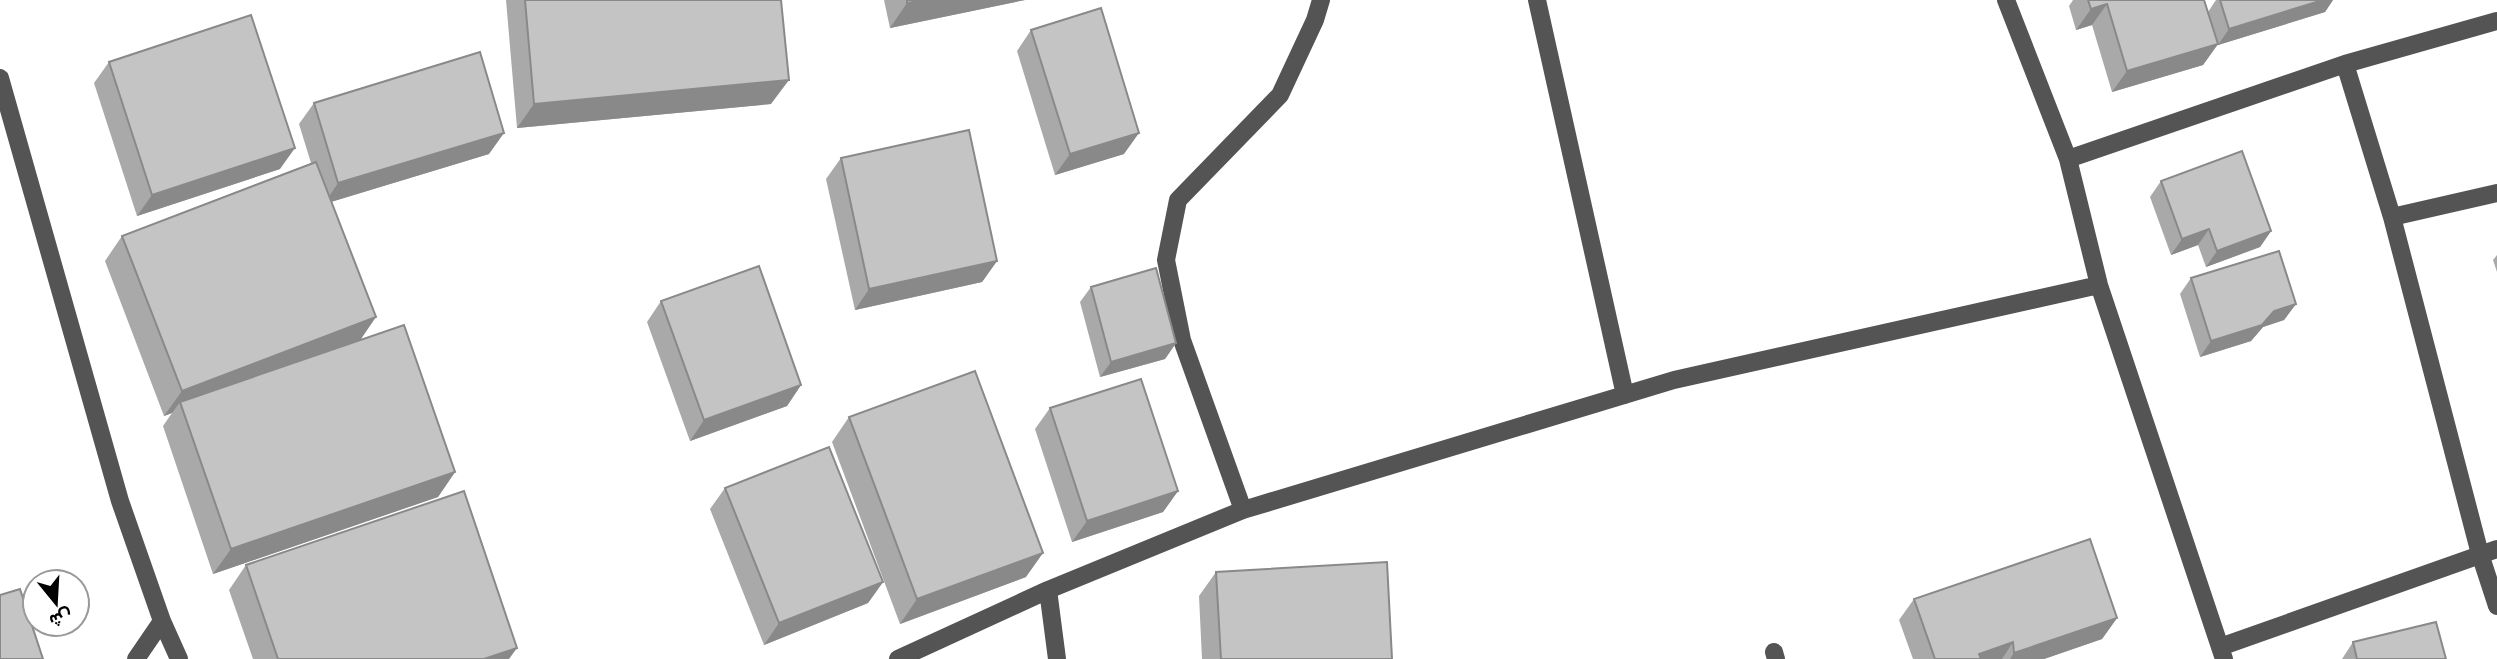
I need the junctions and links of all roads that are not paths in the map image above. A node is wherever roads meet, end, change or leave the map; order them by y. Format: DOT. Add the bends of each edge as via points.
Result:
graph roads {
  1 [pos="1321,0"];
  2 [pos="1537,0"];
  3 [pos="2006,0"];
  4 [pos="2497,21"];
  5 [pos="2345,64"];
  6 [pos="0,78"];
  7 [pos="2068,159"];
  8 [pos="2497,193"];
  9 [pos="2392,217"];
  10 [pos="2099,285"];
  11 [pos="1625,395"];
  12 [pos="1243,510"];
  13 [pos="2489,551"];
  14 [pos="1048,590"];
  15 [pos="2497,606"];
  16 [pos="162,621"];
  17 [pos="2222,653"];
  18 [pos="136,659"];
  19 [pos="179,659"];
  20 [pos="898,659"];
  21 [pos="1057,659"];
  1 -- 12 [label="street" via="1280,95 1178,200 1166,260 1182,340"];
  2 -- 11 [label="street"];
  3 -- 7 [label="street"];
  4 -- 5 [label="street"];
  5 -- 7 [label="street"];
  5 -- 9 [label="street"];
  6 -- 16 [label="street" via="120,501"];
  7 -- 10 [label="street"];
  8 -- 9 [label="street"];
  9 -- 13 [label="street"];
  10 -- 11 [label="street" via="1674,380"];
  10 -- 17 [label="street"];
  11 -- 12 [label="street"];
  12 -- 14 [label="street"];
  13 -- 15 [label="street"];
  13 -- 17 [label="street"];
  14 -- 20 [label="street"];
  14 -- 21 [label="street"];
  16 -- 18 [label="street"];
  16 -- 19 [label="street"];
}
